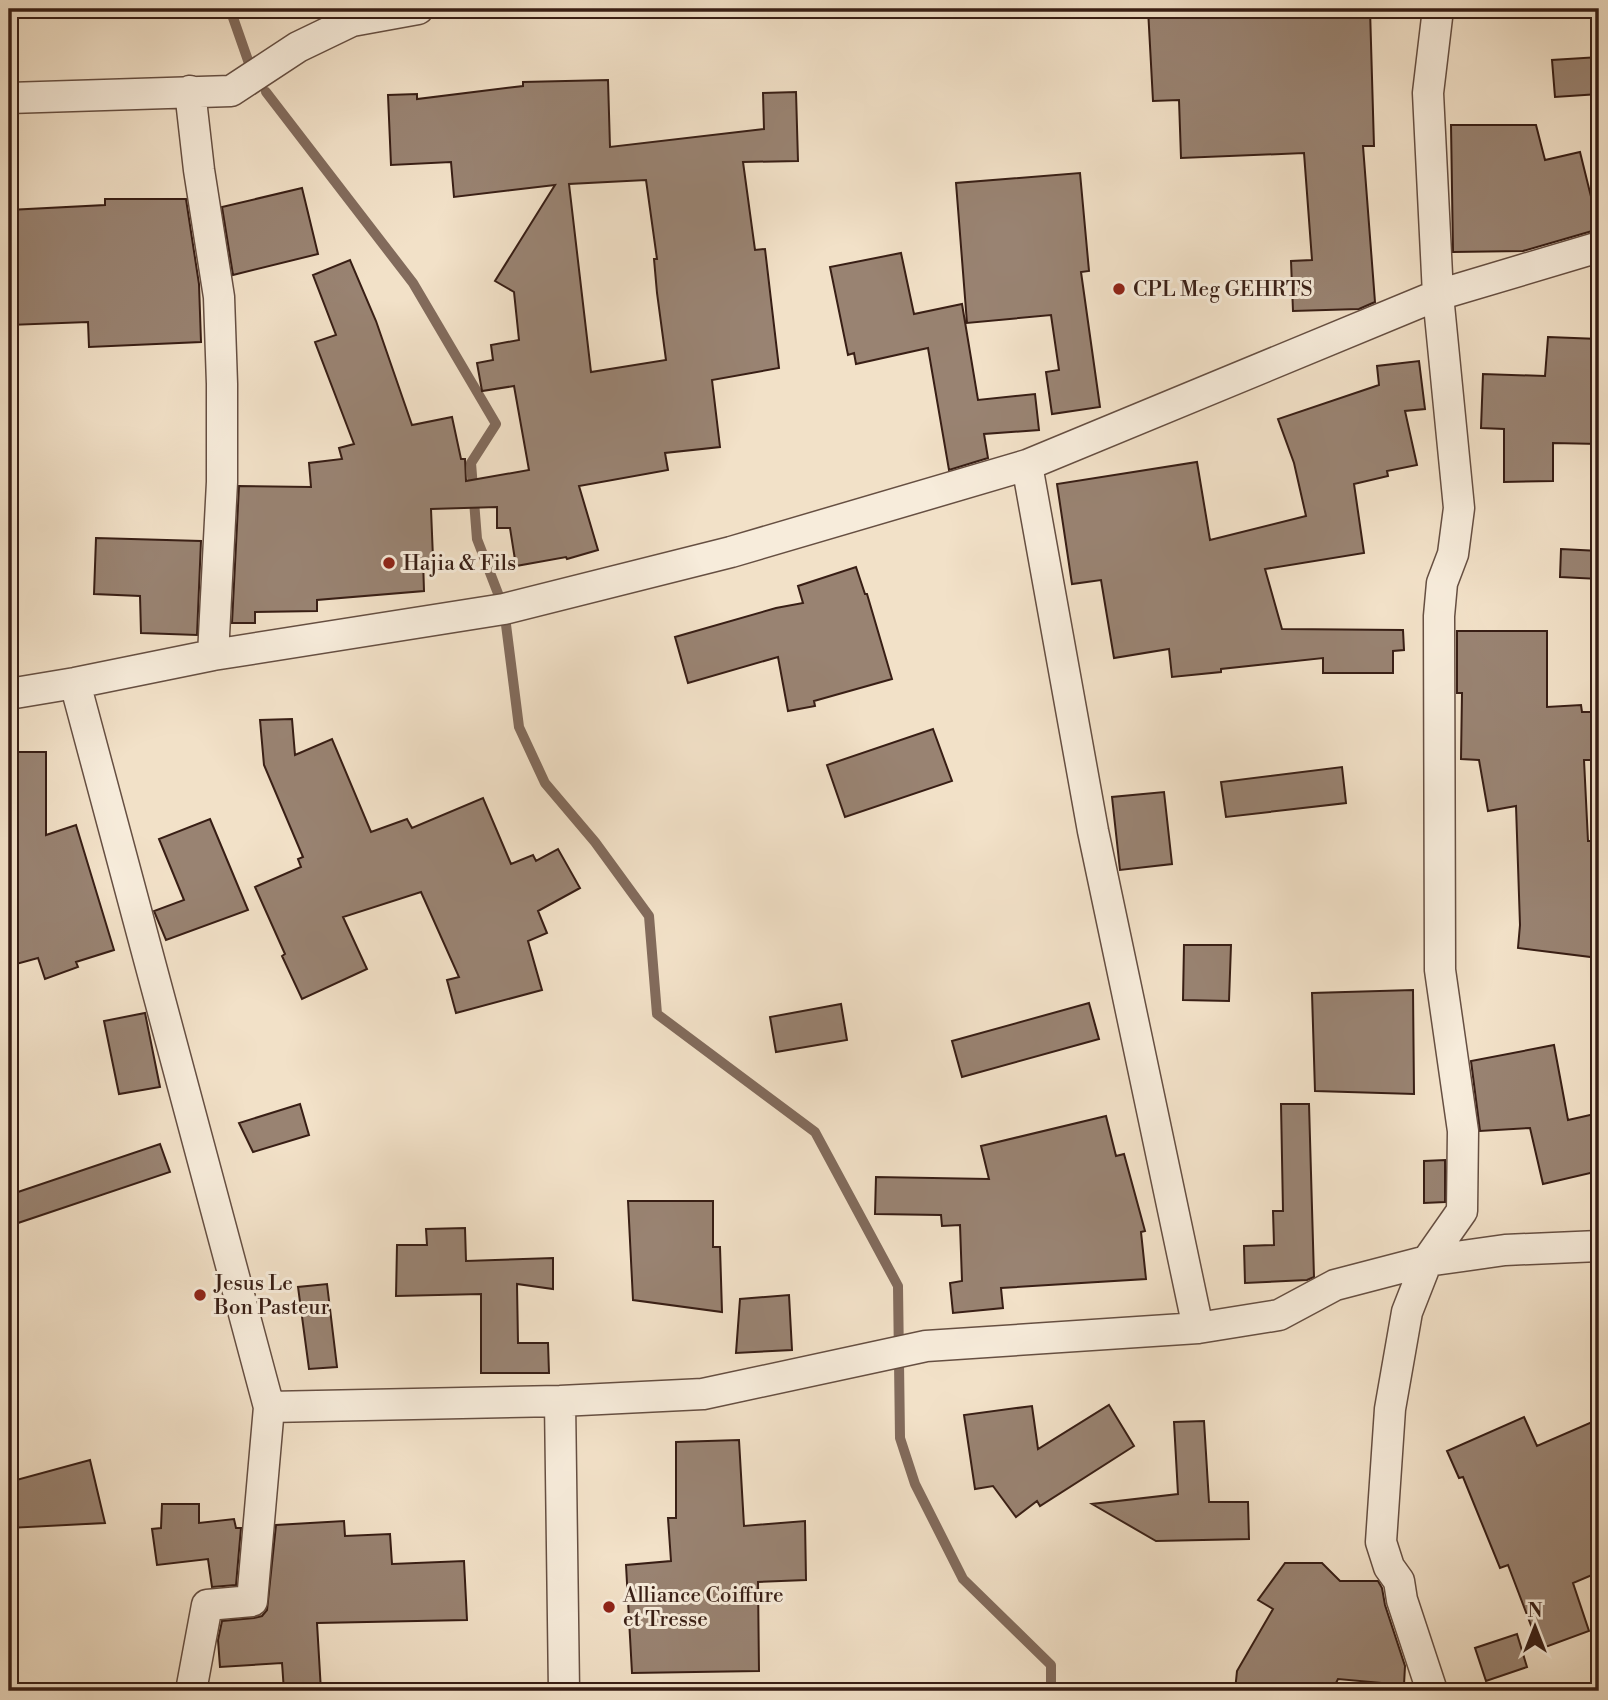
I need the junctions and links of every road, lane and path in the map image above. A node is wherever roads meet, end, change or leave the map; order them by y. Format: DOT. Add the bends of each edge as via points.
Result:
graph roads {
  1 [pos="418,9"];
  2 [pos="1438,9"];
  3 [pos="190,91"];
  4 [pos="9,98"];
  5 [pos="1599,247"];
  6 [pos="1437,295"];
  7 [pos="1027,465"];
  8 [pos="213,654"];
  9 [pos="75,683"];
  10 [pos="9,694"];
  11 [pos="1599,1246"];
  12 [pos="1427,1261"];
  13 [pos="1198,1328"];
  14 [pos="560,1401"];
  15 [pos="269,1407"];
  16 [pos="191,1691"];
  17 [pos="564,1691"];
  18 [pos="1432,1691"];
  1 -- 3 [label="street" via="352,21 298,47 231,91"];
  2 -- 6 [label="street" via="1429,93"];
  3 -- 4 [label="street"];
  3 -- 8 [label="street" via="219,297 222,482"];
  5 -- 6 [label="street"];
  6 -- 7 [label="street"];
  6 -- 12 [label="street" via="1459,508 1439,615 1440,970 1463,1131 1462,1211"];
  7 -- 8 [label="street" via="731,552 504,609"];
  7 -- 13 [label="street" via="1093,831"];
  8 -- 9 [label="street"];
  9 -- 10 [label="street"];
  9 -- 15 [label="street"];
  11 -- 12 [label="street" via="1505,1250"];
  12 -- 13 [label="street" via="1335,1285 1279,1315"];
  12 -- 18 [label="street" via="1407,1312 1390,1409 1381,1542 1399,1581"];
  13 -- 14 [label="street" via="926,1346 704,1394"];
  14 -- 15 [label="street"];
  14 -- 17 [label="street"];
  15 -- 16 [label="street" via="252,1601 207,1605"];
}
